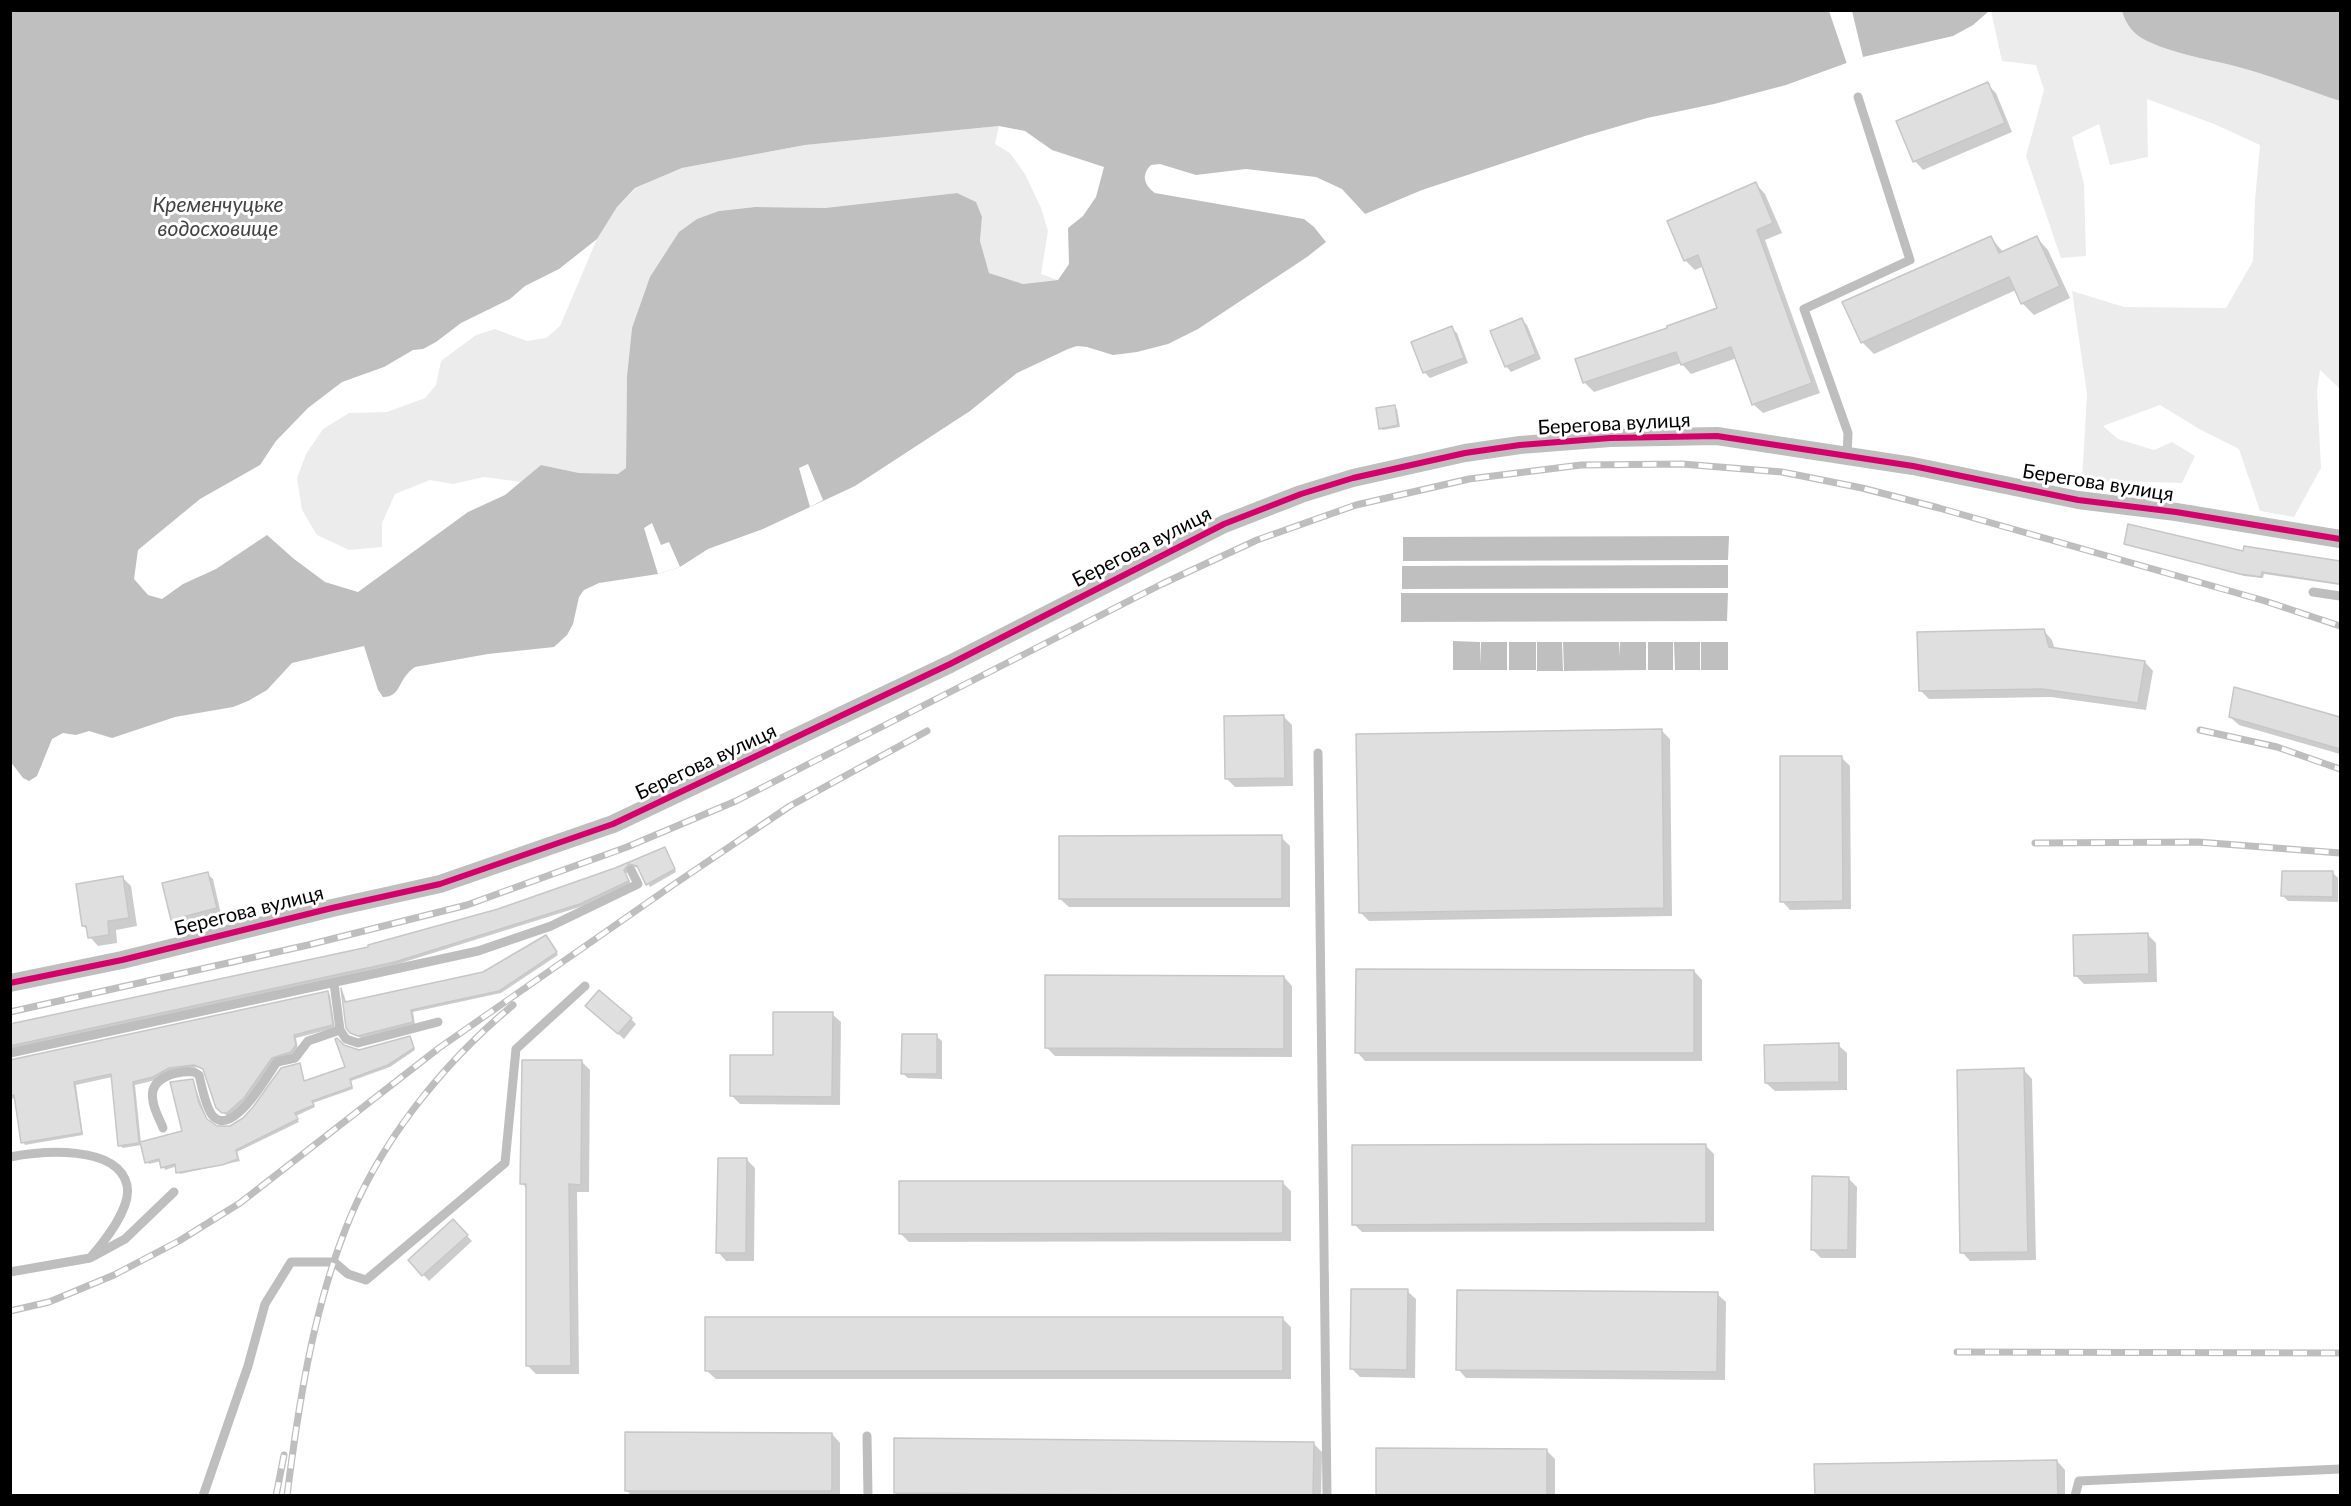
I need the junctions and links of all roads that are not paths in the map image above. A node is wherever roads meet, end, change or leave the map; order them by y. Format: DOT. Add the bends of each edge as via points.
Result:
graph roads {
  1 [pos="1858,97"];
  2 [pos="1847,456"];
  3 [pos="2340,539"];
  4 [pos="2313,592"];
  5 [pos="2340,596"];
  6 [pos="1318,753"];
  7 [pos="631,870"];
  8 [pos="10,983"];
  9 [pos="334,983"];
  10 [pos="585,986"];
  11 [pos="438,1022"];
  12 [pos="340,1030"];
  13 [pos="10,1053"];
  14 [pos="163,1128"];
  15 [pos="10,1157"];
  16 [pos="174,1192"];
  17 [pos="90,1258"];
  18 [pos="10,1272"];
  19 [pos="867,1436"];
  20 [pos="2340,1469"];
  21 [pos="203,1496"];
  22 [pos="868,1496"];
  23 [pos="1327,1496"];
  24 [pos="2075,1496"];
  1 -- 2 [label="lane" via="1910,260 1804,309 1848,433"];
  2 -- 3 [label="street, Берегова вулиця" via="2078,500"];
  2 -- 8 [label="street, Берегова вулиця" via="1718,436 1610,438 1466,453 1353,478 1224,524 950,664 613,824 440,884"];
  4 -- 5 [label="lane"];
  6 -- 23 [label="lane"];
  7 -- 9 [label="lane" via="638,884 551,926 478,951"];
  9 -- 12 [label="lane"];
  9 -- 13 [label="lane"];
  10 -- 21 [label="lane" via="516,1049 505,1163 366,1280 348,1274 334,1262 291,1262 265,1304"];
  11 -- 12 [label="lane" via="358,1043 346,1039"];
  12 -- 14 [label="lane" via="308,1041 295,1058 277,1062 242,1112 226,1120 217,1120 212,1115 199,1075 194,1072 160,1079 152,1096"];
  15 -- 17 [label="lane" via="70,1153 107,1160 121,1171 128,1187 122,1209 112,1231"];
  16 -- 17 [label="lane" via="125,1239"];
  17 -- 18 [label="lane"];
  19 -- 22 [label="lane"];
  20 -- 24 [label="lane" via="2079,1481"];
}
